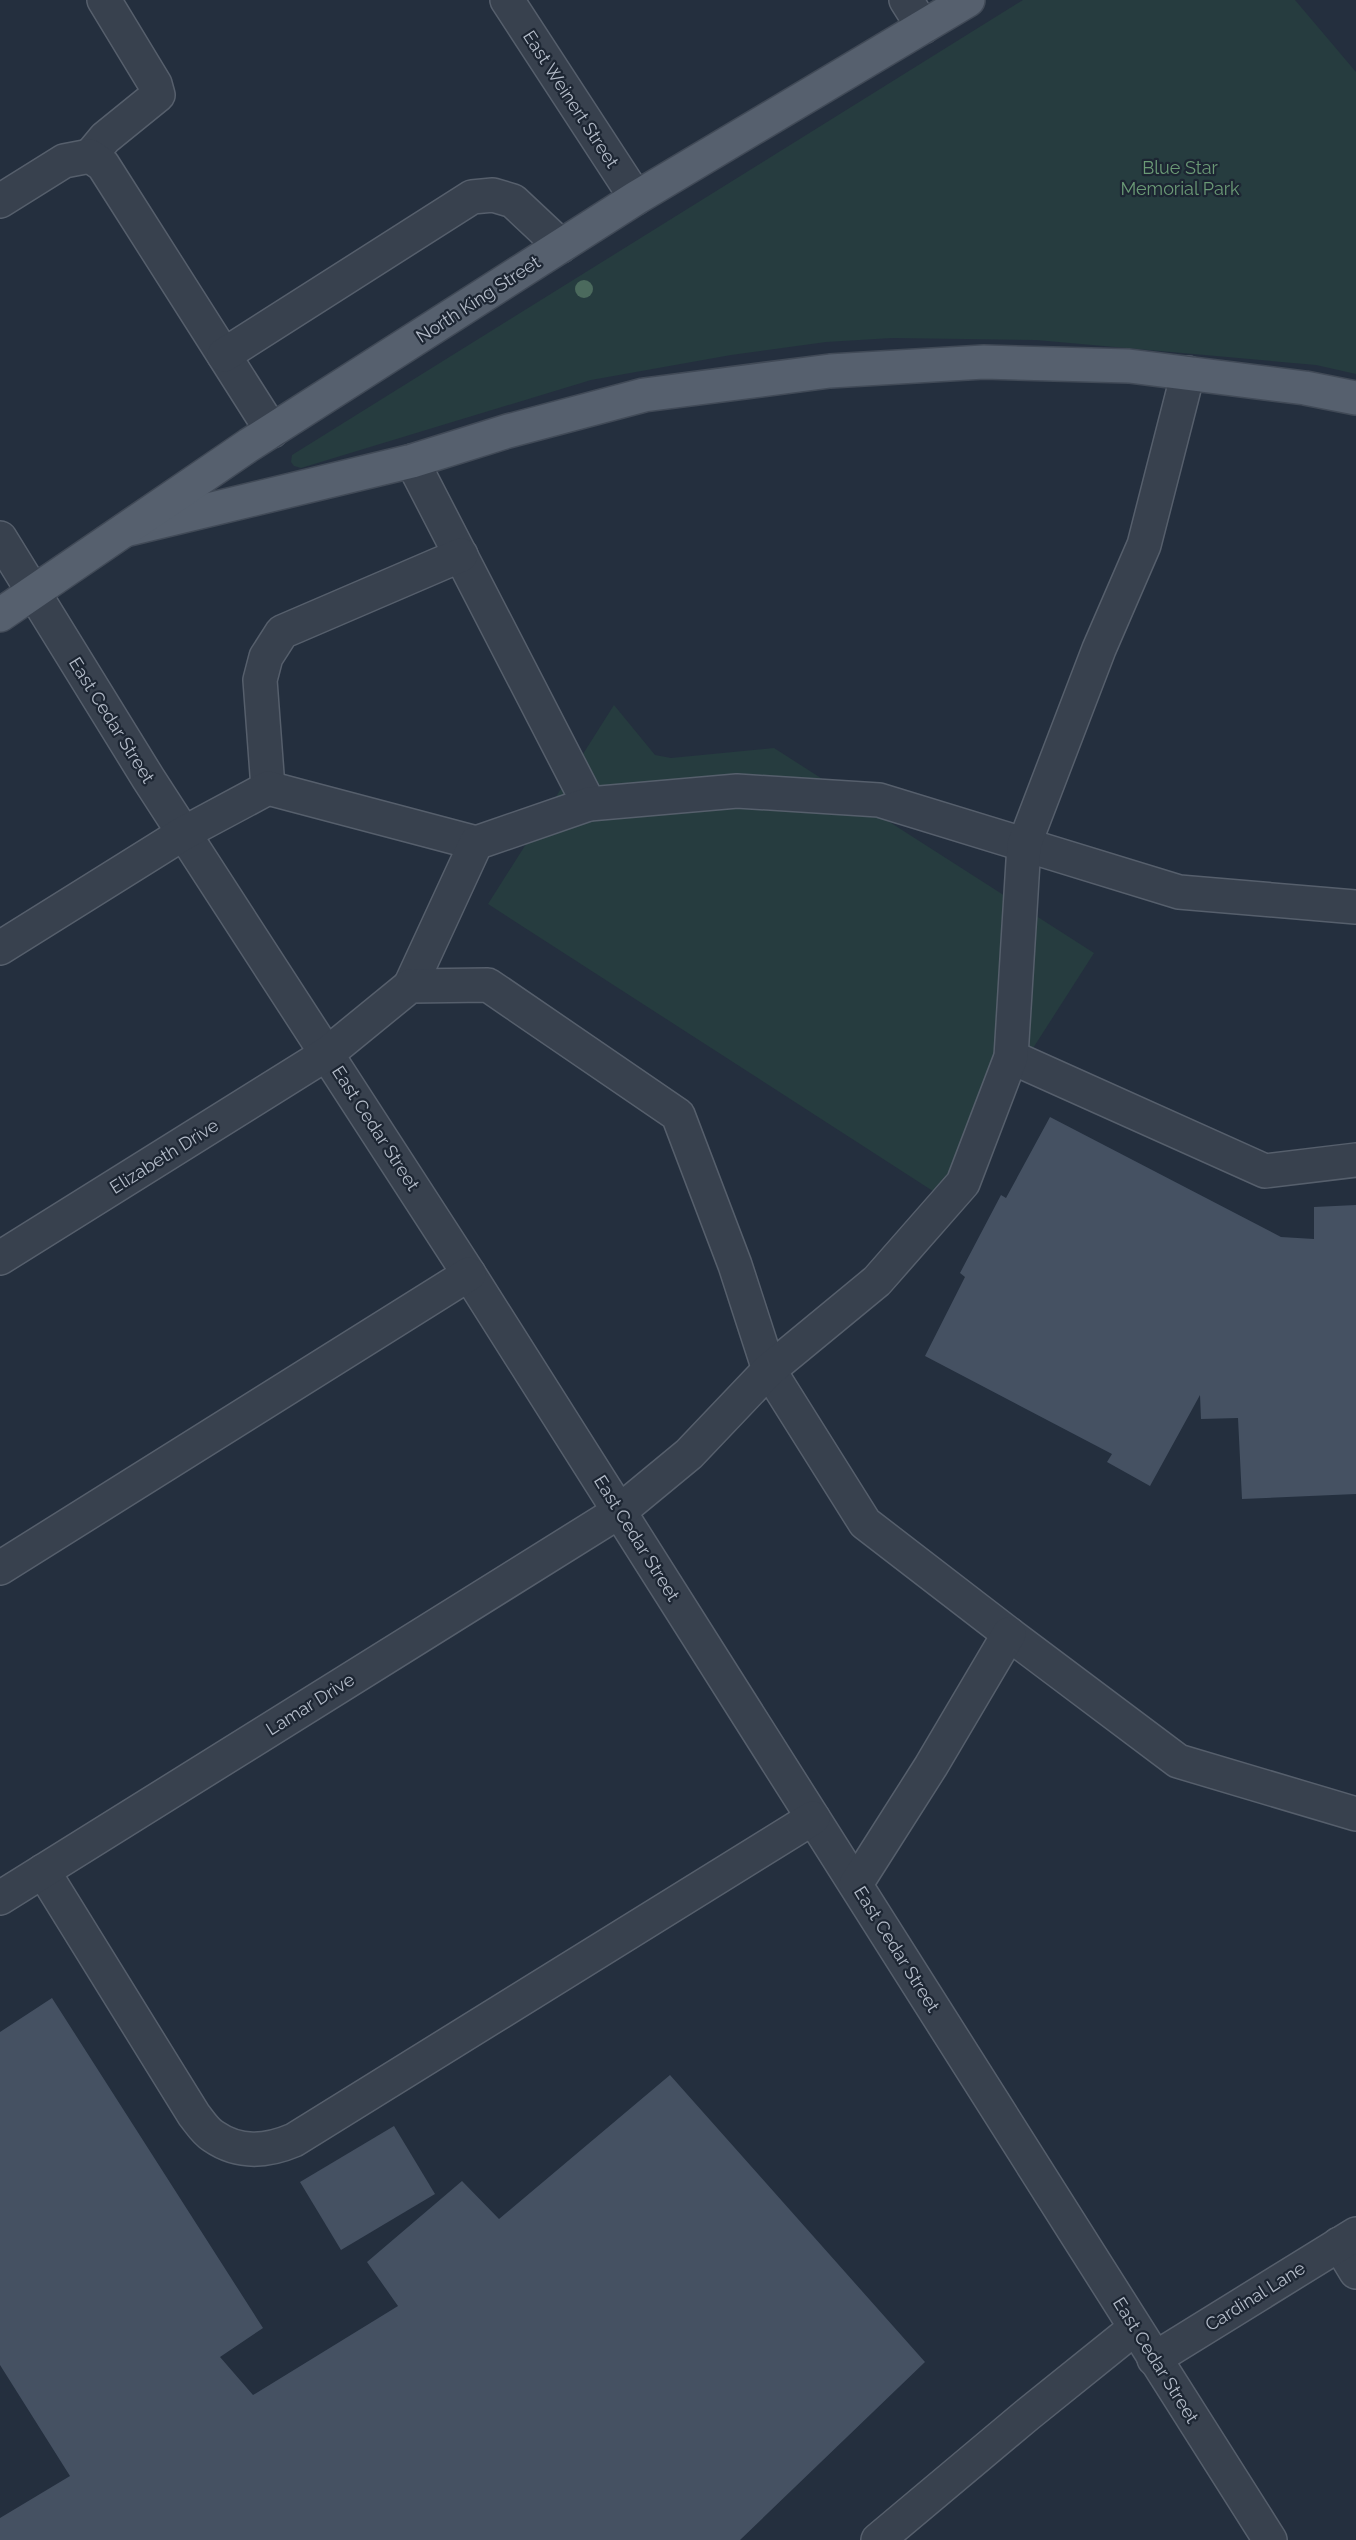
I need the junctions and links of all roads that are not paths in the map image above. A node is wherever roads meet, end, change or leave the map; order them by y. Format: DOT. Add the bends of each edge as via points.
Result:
graph roads {
  1 [pos="104,0"];
  2 [pos="507,0"];
  3 [pos="968,0"];
  4 [pos="915,13"];
  5 [pos="90,156"];
  6 [pos="636,198"];
  7 [pos="0,201"];
  8 [pos="561,246"];
  9 [pos="224,355"];
  10 [pos="1188,373"];
  11 [pos="1356,398"];
  12 [pos="272,431"];
  13 [pos="412,461"];
  14 [pos="125,530"];
  15 [pos="0,538"];
  16 [pos="461,555"];
  17 [pos="34,593"];
  18 [pos="0,615"];
  19 [pos="268,788"];
  20 [pos="590,804"];
  21 [pos="184,833"];
  22 [pos="476,843"];
  23 [pos="1024,845"];
  24 [pos="1356,907"];
  25 [pos="0,948"];
  26 [pos="410,986"];
  27 [pos="328,1053"];
  28 [pos="1011,1057"];
  29 [pos="1356,1160"];
  30 [pos="0,1258"];
  31 [pos="469,1274"];
  32 [pos="769,1370"];
  33 [pos="620,1511"];
  34 [pos="0,1568"];
  35 [pos="1008,1634"];
  36 [pos="1356,1814"];
  37 [pos="813,1818"];
  38 [pos="43,1871"];
  39 [pos="856,1884"];
  40 [pos="0,1898"];
  41 [pos="1347,2239"];
  42 [pos="1356,2272"];
  43 [pos="1135,2328"];
  44 [pos="1154,2359"];
  45 [pos="878,2540"];
  46 [pos="1270,2540"];
  1 -- 5 [label="street" via="158,94 105,138"];
  2 -- 6 [label="street, East Weinert Street"];
  3 -- 4 [label="main road, North King Street"];
  4 -- 6 [label="main road, North King Street"];
  5 -- 7 [label="street" via="64,160"];
  5 -- 9 [label="street" via="103,165"];
  6 -- 8 [label="main road, North King Street"];
  8 -- 9 [label="street" via="513,201 493,195 472,197"];
  8 -- 12 [label="main road, North King Street"];
  9 -- 12 [label="street"];
  10 -- 11 [label="main road"];
  10 -- 13 [label="main road" via="1129,366 984,362 830,370 644,395"];
  10 -- 23 [label="street, Lamar Drive" via="1144,545 1099,649"];
  12 -- 14 [label="main road, North King Street"];
  13 -- 14 [label="main road"];
  13 -- 16 [label="street"];
  14 -- 17 [label="main road, North King Street"];
  15 -- 17 [label="street, East Cedar Street"];
  16 -- 19 [label="street" via="282,632 266,657 260,680"];
  16 -- 20 [label="street"];
  17 -- 18 [label="main road, North King Street"];
  17 -- 21 [label="street, East Cedar Street"];
  19 -- 21 [label="street"];
  19 -- 22 [label="street"];
  20 -- 22 [label="street"];
  20 -- 23 [label="street" via="737,791 879,800"];
  21 -- 25 [label="street"];
  21 -- 27 [label="street, East Cedar Street"];
  22 -- 26 [label="street"];
  23 -- 24 [label="street" via="1179,892"];
  23 -- 28 [label="street, Lamar Drive"];
  26 -- 27 [label="street, Elizabeth Drive"];
  26 -- 32 [label="street" via="488,985 678,1115 735,1265"];
  27 -- 30 [label="street, Elizabeth Drive"];
  27 -- 31 [label="street, East Cedar Street"];
  28 -- 29 [label="street" via="1265,1171"];
  28 -- 32 [label="street, Lamar Drive" via="963,1183 876,1281"];
  31 -- 33 [label="street, East Cedar Street"];
  31 -- 34 [label="street"];
  32 -- 33 [label="street, Lamar Drive" via="689,1454"];
  32 -- 35 [label="street" via="865,1522"];
  33 -- 37 [label="street, East Cedar Street"];
  33 -- 38 [label="street, Lamar Drive"];
  35 -- 36 [label="street" via="1178,1761"];
  35 -- 39 [label="street" via="931,1767"];
  37 -- 38 [label="street" via="294,2140 257,2151 212,2136 194,2115"];
  37 -- 39 [label="street, East Cedar Street"];
  38 -- 40 [label="street, Lamar Drive"];
  39 -- 43 [label="street, East Cedar Street"];
  41 -- 42 [label="street"];
  41 -- 44 [label="street, Cardinal Lane"];
  43 -- 44 [label="street, East Cedar Street"];
  43 -- 45 [label="street"];
  44 -- 46 [label="street, East Cedar Street"];
}
